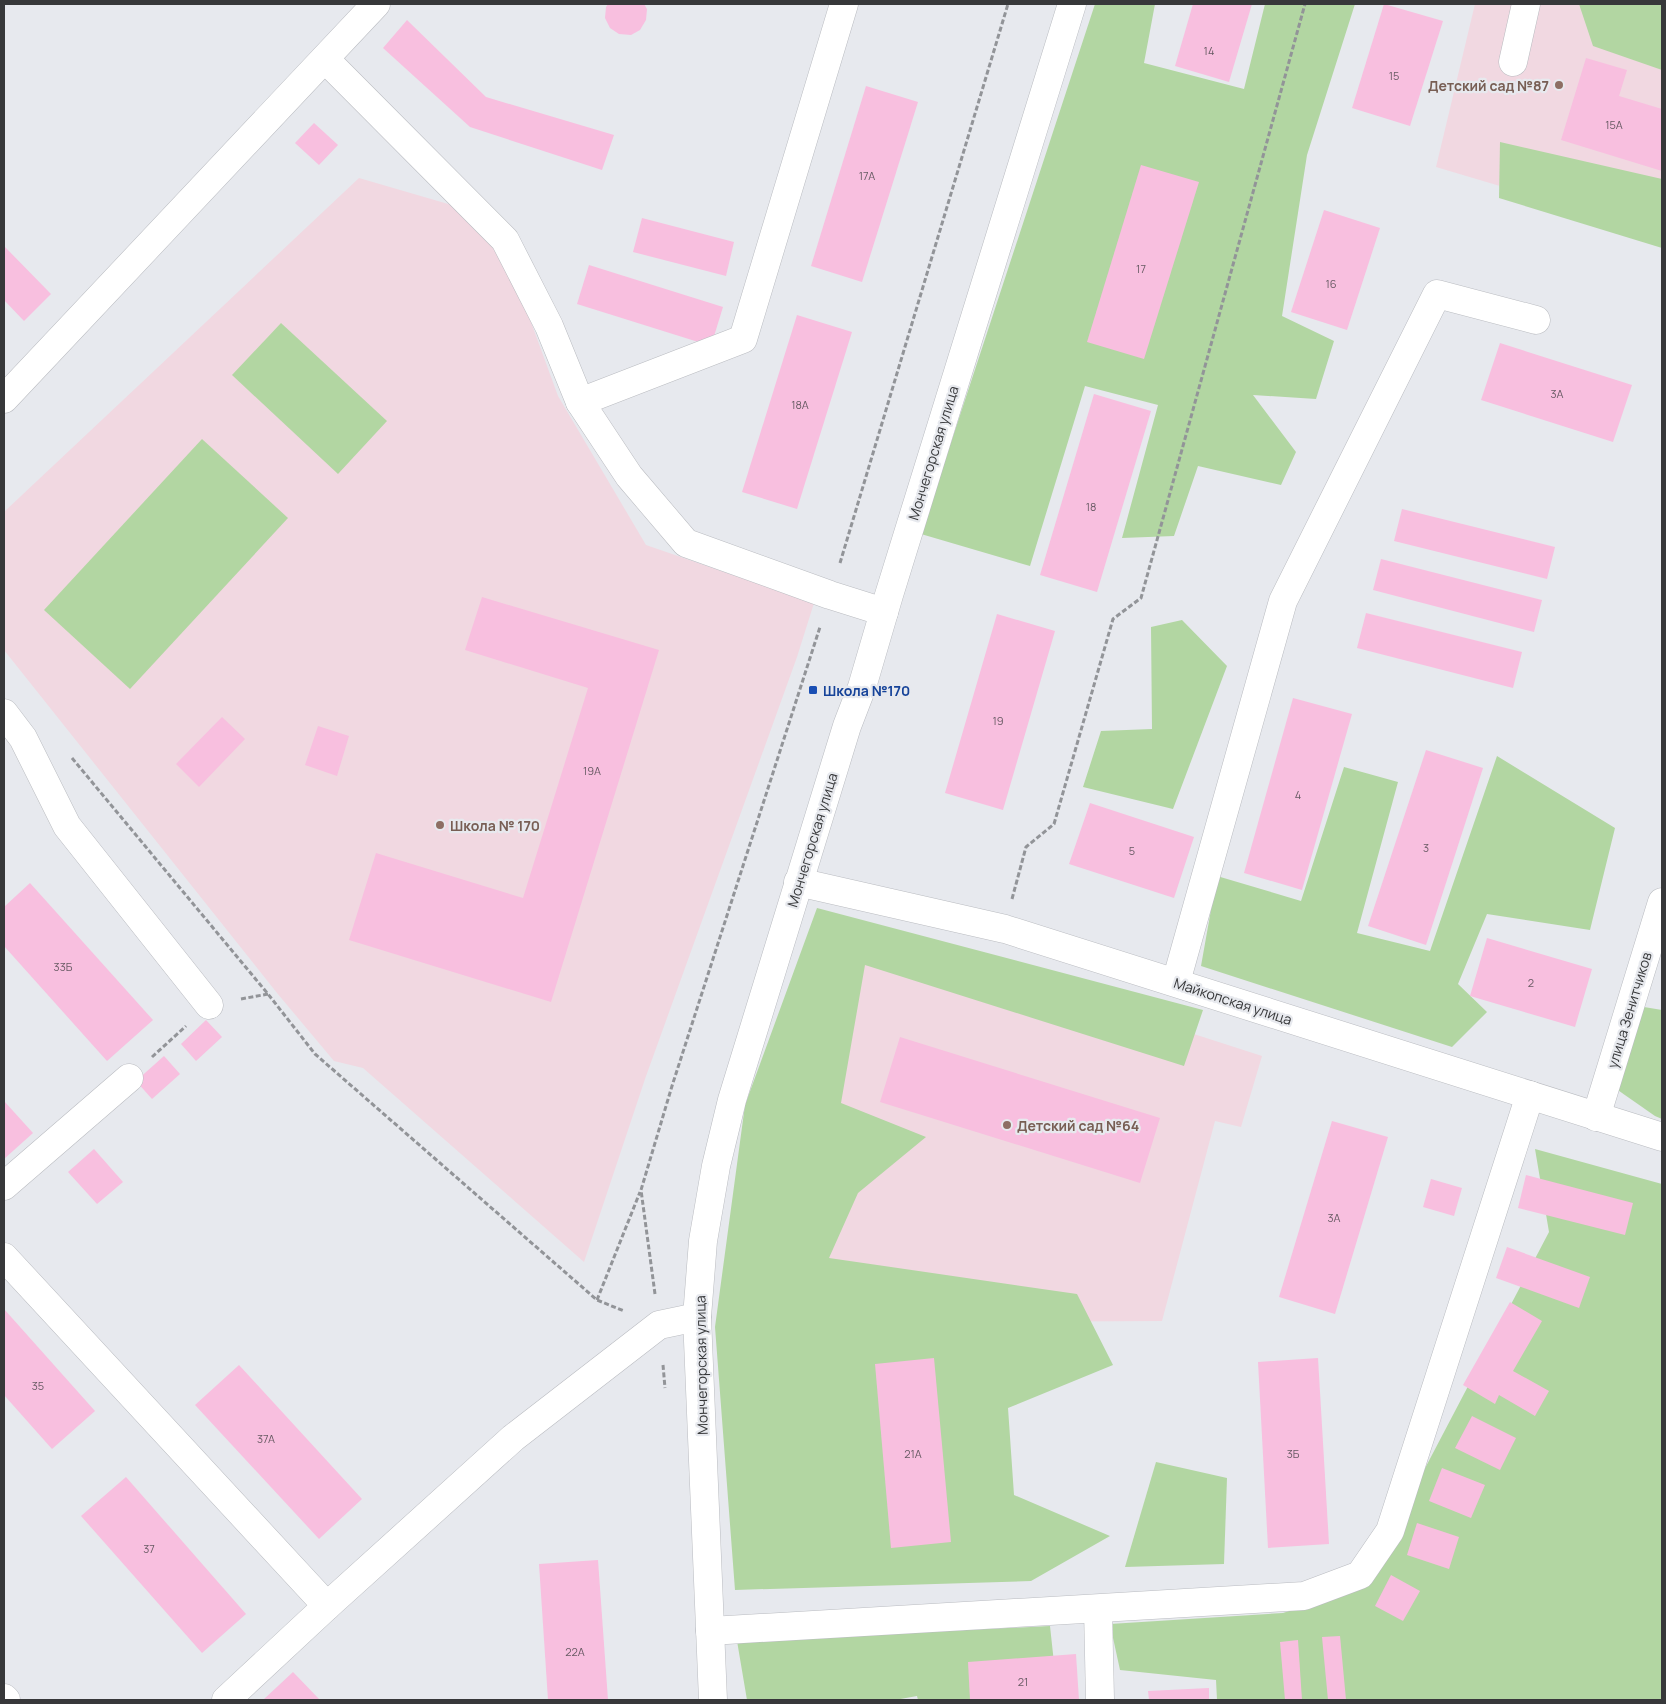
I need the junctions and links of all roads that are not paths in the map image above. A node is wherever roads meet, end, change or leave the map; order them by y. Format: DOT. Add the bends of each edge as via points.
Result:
graph roads {
  1 [pos="376,4"];
  2 [pos="844,4"];
  3 [pos="1072,4"];
  4 [pos="1526,4"];
  5 [pos="325,59"];
  6 [pos="1514,62"];
  7 [pos="1536,320"];
  8 [pos="4,399"];
  9 [pos="580,402"];
  10 [pos="884,612"];
  11 [pos="4,713"];
  12 [pos="798,882"];
  13 [pos="1662,902"];
  14 [pos="1176,982"];
  15 [pos="209,1004"];
  16 [pos="130,1078"];
  17 [pos="1530,1095"];
  18 [pos="1596,1117"];
  19 [pos="1662,1137"];
  20 [pos="4,1186"];
  21 [pos="4,1257"];
  22 [pos="697,1317"];
  23 [pos="327,1606"];
  24 [pos="1098,1609"];
  25 [pos="710,1631"];
  26 [pos="226,1700"];
  27 [pos="713,1700"];
  28 [pos="1100,1700"];
  1 -- 5 [label="street"];
  2 -- 9 [label="street" via="744,339"];
  3 -- 10 [label="street, Мончегорская улица"];
  4 -- 6 [label="street"];
  5 -- 8 [label="street"];
  5 -- 9 [label="street" via="506,240 549,326"];
  7 -- 14 [label="street" via="1437,294 1283,602"];
  9 -- 10 [label="street" via="629,476 686,543 830,596"];
  10 -- 12 [label="street, Мончегорская улица"];
  11 -- 15 [label="street" via="23,738 67,826"];
  12 -- 14 [label="street, Майкопская улица" via="1005,929"];
  12 -- 22 [label="street, Мончегорская улица" via="732,1100 716,1166 703,1241"];
  13 -- 18 [label="street, улица Зенитчиков"];
  14 -- 17 [label="street, Майкопская улица"];
  16 -- 20 [label="street"];
  17 -- 18 [label="street, Майкопская улица"];
  17 -- 24 [label="street" via="1390,1531 1360,1575 1304,1596"];
  18 -- 19 [label="street, Майкопская улица"];
  21 -- 23 [label="street"];
  22 -- 23 [label="street" via="659,1325 513,1438"];
  22 -- 25 [label="street, Мончегорская улица"];
  23 -- 26 [label="street"];
  24 -- 25 [label="street"];
  24 -- 28 [label="street"];
  25 -- 27 [label="street, Мончегорская улица"];
}
